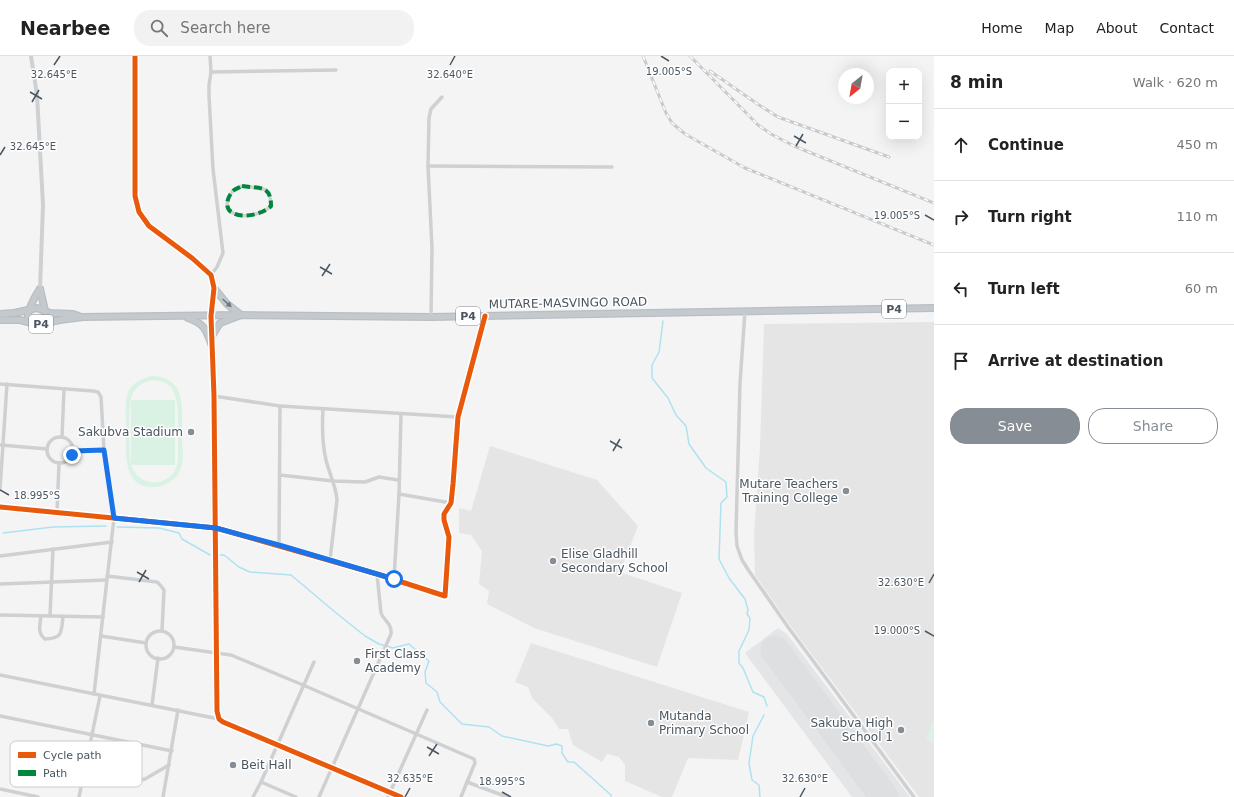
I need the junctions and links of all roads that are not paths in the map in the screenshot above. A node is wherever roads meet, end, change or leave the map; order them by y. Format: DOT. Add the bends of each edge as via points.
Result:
graph roads {
  1 [pos="31,56"];
  2 [pos="135,56"];
  3 [pos="210,56"];
  4 [pos="336,70"];
  5 [pos="211,72"];
  6 [pos="442,97"];
  7 [pos="428,166"];
  8 [pos="612,167"];
  9 [pos="271,198"];
  10 [pos="211,275"];
  11 [pos="214,288"];
  12 [pos="40,289"];
  13 [pos="934,308"];
  14 [pos="29,311"];
  15 [pos="44,311"];
  16 [pos="745,311"];
  17 [pos="0,314"];
  18 [pos="241,315"];
  19 [pos="184,316"];
  20 [pos="212,316"];
  21 [pos="486,316"];
  22 [pos="83,317"];
  23 [pos="431,317"];
  24 [pos="0,320"];
  25 [pos="28,322"];
  26 [pos="43,324"];
  27 [pos="212,336"];
  28 [pos="212,346"];
  29 [pos="0,384"];
  30 [pos="7,384"];
  31 [pos="64,389"];
  32 [pos="214,396"];
  33 [pos="280,406"];
  34 [pos="323,409"];
  35 [pos="401,414"];
  36 [pos="458,417"];
  37 [pos="62,437"];
  38 [pos="1,445"];
  39 [pos="47,449"];
  40 [pos="104,450"];
  41 [pos="73,451"];
  42 [pos="59,463"];
  43 [pos="280,475"];
  44 [pos="398,480"];
  45 [pos="333,482"];
  46 [pos="0,489"];
  47 [pos="399,494"];
  48 [pos="451,503"];
  49 [pos="0,507"];
  50 [pos="57,512"];
  51 [pos="114,518"];
  52 [pos="216,528"];
  53 [pos="112,542"];
  54 [pos="279,545"];
  55 [pos="53,549"];
  56 [pos="0,556"];
  57 [pos="330,560"];
  58 [pos="378,574"];
  59 [pos="107,578"];
  60 [pos="394,579"];
  61 [pos="52,582"];
  62 [pos="0,584"];
  63 [pos="0,615"];
  64 [pos="41,616"];
  65 [pos="50,616"];
  66 [pos="63,616"];
  67 [pos="103,617"];
  68 [pos="162,631"];
  69 [pos="101,636"];
  70 [pos="146,643"];
  71 [pos="174,646"];
  72 [pos="217,653"];
  73 [pos="158,658"];
  74 [pos="314,662"];
  75 [pos="0,675"];
  76 [pos="303,685"];
  77 [pos="94,694"];
  78 [pos="100,696"];
  79 [pos="152,705"];
  80 [pos="178,710"];
  81 [pos="358,710"];
  82 [pos="427,710"];
  83 [pos="0,716"];
  84 [pos="219,719"];
  85 [pos="92,735"];
  86 [pos="416,735"];
  87 [pos="91,741"];
  88 [pos="122,741"];
  89 [pos="276,744"];
  90 [pos="142,745"];
  91 [pos="172,751"];
  92 [pos="169,764"];
  93 [pos="332,768"];
  94 [pos="142,780"];
  95 [pos="261,782"];
  96 [pos="467,782"];
  97 [pos="82,787"];
  98 [pos="0,789"];
  99 [pos="388,795"];
  100 [pos="38,797"];
  101 [pos="80,797"];
  102 [pos="163,797"];
  103 [pos="253,797"];
  104 [pos="296,797"];
  105 [pos="319,797"];
  106 [pos="401,797"];
  107 [pos="461,797"];
  108 [pos="507,797"];
  109 [pos="914,797"];
  1 -- 12 [label="street" via="37,95 43,205"];
  2 -- 10 [label="street" via="135,196 139,212 149,226"];
  3 -- 5 [label="street"];
  4 -- 5 [label="street"];
  5 -- 10 [label="street" via="209,85 213,169 223,253"];
  6 -- 7 [label="street" via="431,109 429,118"];
  7 -- 8 [label="street"];
  7 -- 23 [label="street" via="432,248"];
  9 -- 9 [label="street" via="271,206 258,214 238,215 228,209 227,201 232,191 242,186 265,190"];
  10 -- 11 [label="street"];
  11 -- 18 [label="highway, one-way" via="227,304"];
  11 -- 20 [label="street"];
  12 -- 14 [label="highway"];
  12 -- 15 [label="highway"];
  13 -- 16 [label="highway, MUTARE-MASVINGO ROAD / P4"];
  14 -- 15 [label="highway, MUTARE-MASVINGO ROAD / P4" via="37,308"];
  14 -- 17 [label="highway, MUTARE-MASVINGO ROAD / P4"];
  14 -- 25 [label="highway"];
  15 -- 22 [label="highway, MUTARE-MASVINGO ROAD / P4"];
  15 -- 26 [label="highway" via="46,317"];
  16 -- 21 [label="highway, MUTARE-MASVINGO ROAD / P4"];
  16 -- 109 [label="street" via="740,382 737,546 742,560 788,627"];
  18 -- 20 [label="highway, MUTARE-MASVINGO ROAD / P4"];
  18 -- 23 [label="highway, MUTARE-MASVINGO ROAD / P4"];
  18 -- 27 [label="highway" via="220,323"];
  19 -- 20 [label="highway, MUTARE-MASVINGO ROAD / P4"];
  19 -- 22 [label="highway, MUTARE-MASVINGO ROAD / P4"];
  19 -- 28 [label="highway" via="202,324"];
  20 -- 27 [label="street"];
  21 -- 23 [label="highway, MUTARE-MASVINGO ROAD / P4"];
  21 -- 36 [label="street"];
  22 -- 26 [label="highway, MUTARE-MASVINGO ROAD / P4"];
  24 -- 25 [label="highway, MUTARE-MASVINGO ROAD / P4"];
  25 -- 26 [label="highway, MUTARE-MASVINGO ROAD / P4"];
  27 -- 28 [label="street"];
  28 -- 32 [label="street"];
  29 -- 30 [label="street"];
  30 -- 31 [label="street"];
  30 -- 38 [label="street"];
  31 -- 37 [label="street"];
  31 -- 40 [label="street" via="93,391 100,394"];
  32 -- 33 [label="street"];
  32 -- 52 [label="street"];
  33 -- 34 [label="street"];
  33 -- 43 [label="street"];
  34 -- 35 [label="street"];
  34 -- 45 [label="street" via="322,429 326,461"];
  35 -- 36 [label="street"];
  35 -- 44 [label="street"];
  36 -- 48 [label="street"];
  37 -- 39 [label="street" via="53,438"];
  37 -- 41 [label="street" via="69,440"];
  38 -- 39 [label="street"];
  38 -- 46 [label="street"];
  39 -- 42 [label="street" via="51,460"];
  40 -- 41 [label="street"];
  40 -- 51 [label="street"];
  41 -- 42 [label="street" via="67,461"];
  42 -- 50 [label="street"];
  43 -- 45 [label="street"];
  43 -- 54 [label="street"];
  44 -- 45 [label="street" via="379,477 366,482"];
  44 -- 47 [label="street"];
  45 -- 57 [label="street" via="337,500"];
  47 -- 48 [label="street"];
  47 -- 60 [label="street"];
  48 -- 60 [label="street" via="444,514 449,537 445,596"];
  49 -- 50 [label="street"];
  50 -- 51 [label="street"];
  51 -- 52 [label="street"];
  51 -- 53 [label="street"];
  52 -- 54 [label="street"];
  52 -- 72 [label="street"];
  53 -- 55 [label="street"];
  53 -- 59 [label="street"];
  54 -- 57 [label="street"];
  55 -- 56 [label="street"];
  55 -- 61 [label="street"];
  57 -- 58 [label="street"];
  58 -- 60 [label="street"];
  58 -- 81 [label="street" via="381,612 391,627 390,636"];
  59 -- 61 [label="street"];
  59 -- 67 [label="street"];
  59 -- 68 [label="street" via="157,582 164,590"];
  61 -- 62 [label="street"];
  61 -- 65 [label="street"];
  63 -- 64 [label="street"];
  64 -- 65 [label="street"];
  64 -- 66 [label="street" via="39,631 45,639 59,636"];
  65 -- 66 [label="street"];
  66 -- 67 [label="street"];
  67 -- 69 [label="street"];
  68 -- 70 [label="street" via="150,634"];
  68 -- 71 [label="street" via="171,636"];
  69 -- 70 [label="street"];
  69 -- 77 [label="street"];
  70 -- 73 [label="street" via="150,655"];
  71 -- 72 [label="street"];
  71 -- 73 [label="street" via="169,655"];
  72 -- 76 [label="street" via="231,656"];
  72 -- 84 [label="street"];
  73 -- 79 [label="street"];
  74 -- 76 [label="street"];
  75 -- 77 [label="street"];
  76 -- 81 [label="street"];
  76 -- 89 [label="street"];
  77 -- 78 [label="street"];
  78 -- 79 [label="street"];
  78 -- 85 [label="street"];
  79 -- 80 [label="street"];
  80 -- 84 [label="street"];
  80 -- 91 [label="street"];
  81 -- 86 [label="street"];
  81 -- 93 [label="street"];
  82 -- 86 [label="street"];
  83 -- 85 [label="street"];
  84 -- 89 [label="street"];
  85 -- 87 [label="street"];
  85 -- 88 [label="street"];
  86 -- 96 [label="street" via="474,759 475,763"];
  86 -- 99 [label="street"];
  89 -- 93 [label="street"];
  89 -- 95 [label="street"];
  90 -- 91 [label="street"];
  91 -- 92 [label="street"];
  92 -- 94 [label="street"];
  92 -- 102 [label="street"];
  93 -- 99 [label="street"];
  93 -- 105 [label="street"];
  95 -- 103 [label="street"];
  95 -- 104 [label="street"];
  96 -- 107 [label="street"];
  96 -- 108 [label="street"];
  97 -- 101 [label="street"];
  98 -- 100 [label="street"];
  99 -- 106 [label="street"];
}
